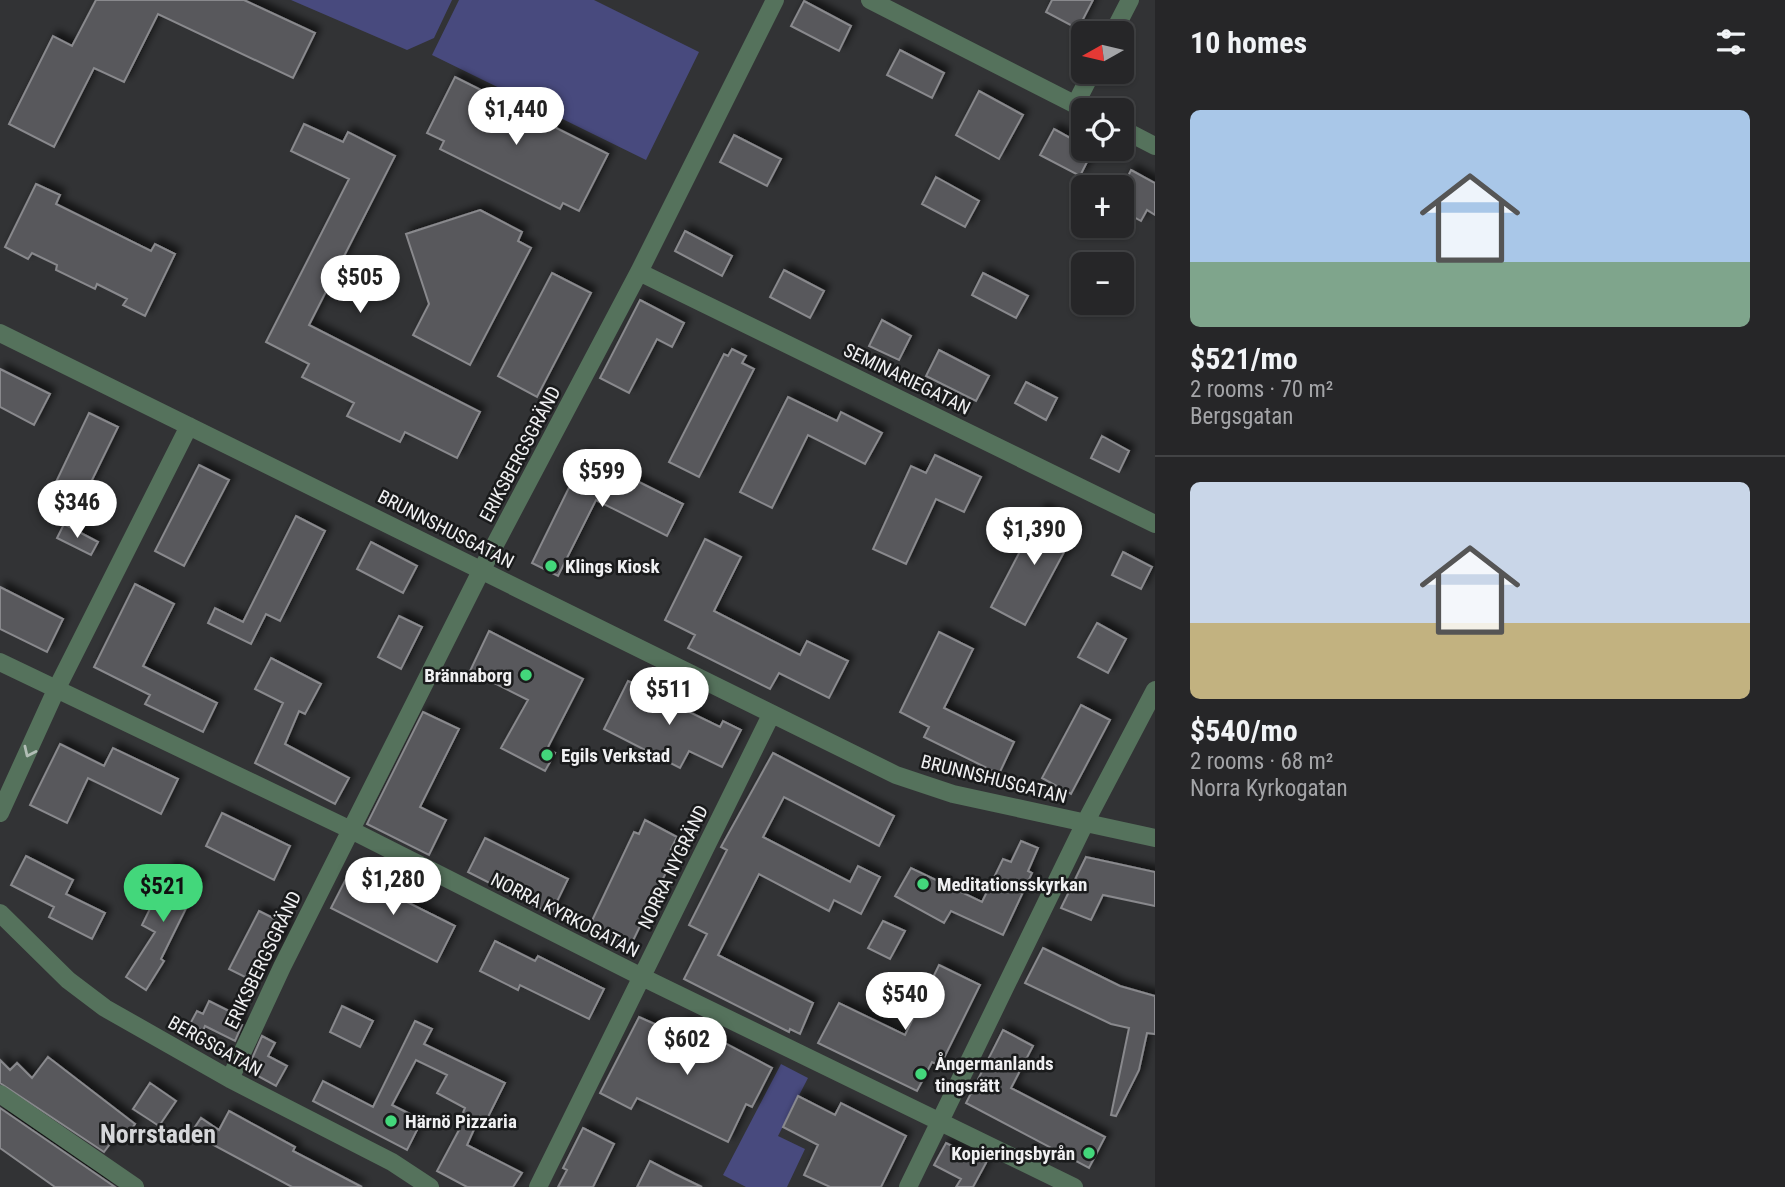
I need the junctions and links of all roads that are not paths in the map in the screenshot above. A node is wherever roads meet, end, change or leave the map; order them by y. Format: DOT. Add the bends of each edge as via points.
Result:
graph roads {
  1 [pos="775,0"];
  2 [pos="870,0"];
  3 [pos="1130,0"];
  4 [pos="1119,21"];
  5 [pos="1071,102"];
  6 [pos="1134,135"];
  7 [pos="1155,146"];
  8 [pos="639,272"];
  9 [pos="0,333"];
  10 [pos="190,426"];
  11 [pos="1155,524"];
  12 [pos="481,571"];
  13 [pos="0,662"];
  14 [pos="56,690"];
  15 [pos="1155,690"];
  16 [pos="771,715"];
  17 [pos="0,813"];
  18 [pos="1085,823"];
  19 [pos="351,830"];
  20 [pos="1155,838"];
  21 [pos="0,913"];
  22 [pos="642,977"];
  23 [pos="230,1079"];
  24 [pos="0,1094"];
  25 [pos="940,1120"];
  26 [pos="135,1187"];
  27 [pos="429,1187"];
  28 [pos="538,1187"];
  29 [pos="908,1187"];
  30 [pos="1073,1187"];
  1 -- 8 [label="street, ERIKSBERGSGRÄND"];
  2 -- 5 [label="street"];
  3 -- 4 [label="street"];
  6 -- 7 [label="street"];
  8 -- 11 [label="street, SEMINARIEGATAN"];
  8 -- 12 [label="street, ERIKSBERGSGRÄND"];
  9 -- 10 [label="street, BRUNNSHUSGATAN"];
  10 -- 12 [label="street, BRUNNSHUSGATAN"];
  10 -- 14 [label="street"];
  12 -- 16 [label="street, BRUNNSHUSGATAN"];
  12 -- 19 [label="street, ERIKSBERGSGRÄND"];
  13 -- 14 [label="street, NORRA KYRKOGATAN"];
  14 -- 17 [label="street, one-way"];
  14 -- 19 [label="street, NORRA KYRKOGATAN"];
  15 -- 18 [label="street"];
  16 -- 18 [label="street, BRUNNSHUSGATAN" via="923,786"];
  16 -- 22 [label="street, NORRA NYGRÄND"];
  18 -- 20 [label="street, BRUNNSHUSGATAN"];
  18 -- 25 [label="street"];
  19 -- 22 [label="street, NORRA KYRKOGATAN"];
  19 -- 23 [label="street, ERIKSBERGSGRÄND"];
  21 -- 23 [label="street, BERGSGATAN" via="68,980 105,1008"];
  22 -- 25 [label="street, NORRA KYRKOGATAN"];
  22 -- 28 [label="street, NORRA NYGRÄND"];
  23 -- 27 [label="street, BERGSGATAN" via="392,1162"];
  24 -- 26 [label="street"];
  25 -- 29 [label="street"];
  25 -- 30 [label="street, NORRA KYRKOGATAN"];
}
